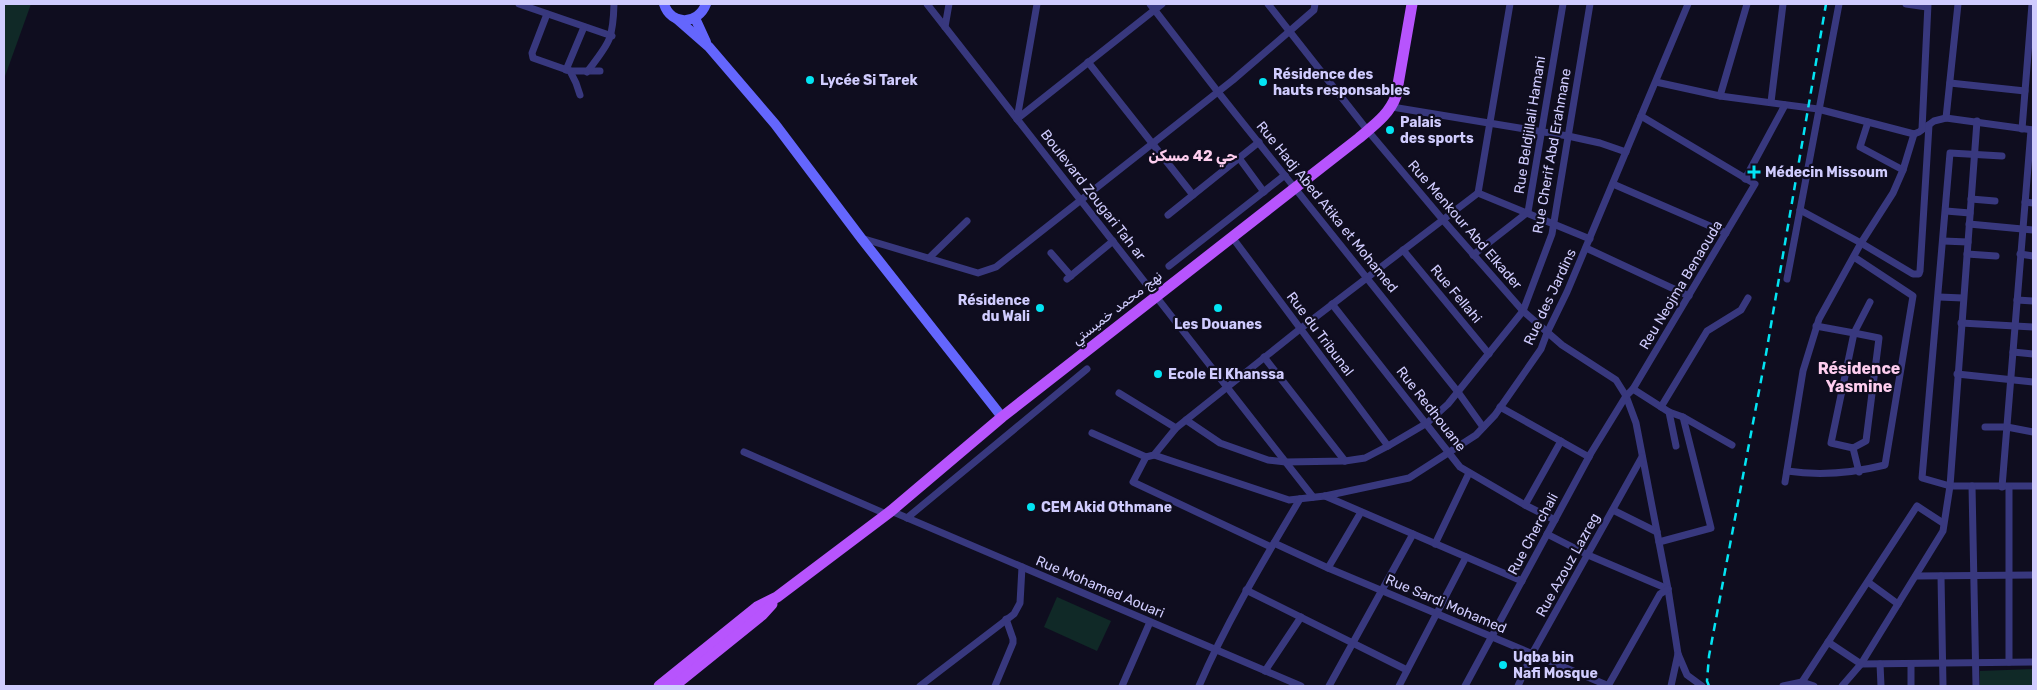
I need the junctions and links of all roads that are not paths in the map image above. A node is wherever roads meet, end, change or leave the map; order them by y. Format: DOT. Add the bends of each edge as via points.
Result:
graph roads {
  1 [pos="519,4"];
  2 [pos="614,4"];
  3 [pos="664,4"];
  4 [pos="706,4"];
  5 [pos="927,4"];
  6 [pos="936,4"];
  7 [pos="949,4"];
  8 [pos="1037,4"];
  9 [pos="1162,4"];
  10 [pos="1268,4"];
  11 [pos="1315,4"];
  12 [pos="1412,4"];
  13 [pos="1510,4"];
  14 [pos="1563,4"];
  15 [pos="1590,4"];
  16 [pos="1688,4"];
  17 [pos="1747,4"];
  18 [pos="1783,4"];
  19 [pos="1839,4"];
  20 [pos="1906,4"];
  21 [pos="1958,4"];
  22 [pos="2032,4"];
  23 [pos="1928,5"];
  24 [pos="536,7"];
  25 [pos="1153,7"];
  26 [pos="935,13"];
  27 [pos="547,14"];
  28 [pos="695,18"];
  29 [pos="677,19"];
  30 [pos="945,26"];
  31 [pos="584,28"];
  32 [pos="1290,32"];
  33 [pos="2031,34"];
  34 [pos="612,36"];
  35 [pos="709,47"];
  36 [pos="1088,62"];
  37 [pos="2030,64"];
  38 [pos="568,70"];
  39 [pos="600,71"];
  40 [pos="587,72"];
  41 [pos="1656,82"];
  42 [pos="1950,82"];
  43 [pos="2025,91"];
  44 [pos="1218,92"];
  45 [pos="580,95"];
  46 [pos="1720,96"];
  47 [pos="1771,102"];
  48 [pos="1785,105"];
  49 [pos="1392,107"];
  50 [pos="1818,109"];
  51 [pos="1642,116"];
  52 [pos="1946,118"];
  53 [pos="1017,119"];
  54 [pos="1977,121"];
  55 [pos="1868,122"];
  56 [pos="1490,123"];
  57 [pos="1925,127"];
  58 [pos="2022,129"];
  59 [pos="2032,130"];
  60 [pos="1368,131"];
  61 [pos="1542,131"];
  62 [pos="1914,134"];
  63 [pos="1568,136"];
  64 [pos="1259,142"];
  65 [pos="1151,145"];
  66 [pos="1626,152"];
  67 [pos="1974,154"];
  68 [pos="2002,156"];
  69 [pos="1239,158"];
  70 [pos="2031,161"];
  71 [pos="1903,170"];
  72 [pos="1284,175"];
  73 [pos="1745,178"];
  74 [pos="1613,184"];
  75 [pos="1295,188"];
  76 [pos="1264,192"];
  77 [pos="1478,194"];
  78 [pos="1193,195"];
  79 [pos="1971,199"];
  80 [pos="1081,200"];
  81 [pos="1995,201"];
  82 [pos="2025,202"];
  83 [pos="2033,203"];
  84 [pos="1800,210"];
  85 [pos="1946,211"];
  86 [pos="1528,212"];
  87 [pos="1970,213"];
  88 [pos="1168,215"];
  89 [pos="1443,220"];
  90 [pos="967,221"];
  91 [pos="1554,224"];
  92 [pos="1969,224"];
  93 [pos="2022,229"];
  94 [pos="2033,230"];
  95 [pos="1726,234"];
  96 [pos="1232,237"];
  97 [pos="861,238"];
  98 [pos="1590,239"];
  99 [pos="1113,241"];
  100 [pos="1943,241"];
  101 [pos="1968,242"];
  102 [pos="1861,243"];
  103 [pos="1586,248"];
  104 [pos="1403,250"];
  105 [pos="1051,253"];
  106 [pos="1473,254"];
  107 [pos="1967,254"];
  108 [pos="2020,254"];
  109 [pos="1996,256"];
  110 [pos="2033,256"];
  111 [pos="1854,257"];
  112 [pos="929,258"];
  113 [pos="1169,266"];
  114 [pos="1368,277"];
  115 [pos="1787,279"];
  116 [pos="1157,296"];
  117 [pos="1689,296"];
  118 [pos="1939,297"];
  119 [pos="1748,298"];
  120 [pos="1963,298"];
  121 [pos="2017,300"];
  122 [pos="2033,301"];
  123 [pos="1870,302"];
  124 [pos="1332,304"];
  125 [pos="1523,311"];
  126 [pos="1961,323"];
  127 [pos="2015,325"];
  128 [pos="1816,326"];
  129 [pos="2033,327"];
  130 [pos="1300,329"];
  131 [pos="1854,333"];
  132 [pos="1547,334"];
  133 [pos="2012,352"];
  134 [pos="1489,354"];
  135 [pos="2033,354"];
  136 [pos="1264,357"];
  137 [pos="1087,369"];
  138 [pos="1957,374"];
  139 [pos="2010,380"];
  140 [pos="2033,382"];
  141 [pos="1228,387"];
  142 [pos="1633,389"];
  143 [pos="1458,392"];
  144 [pos="1119,393"];
  145 [pos="1626,396"];
  146 [pos="1500,407"];
  147 [pos="1661,407"];
  148 [pos="1669,412"];
  149 [pos="1002,417"];
  150 [pos="1683,417"];
  151 [pos="1186,420"];
  152 [pos="1427,423"];
  153 [pos="1483,427"];
  154 [pos="1985,427"];
  155 [pos="2007,427"];
  156 [pos="1176,428"];
  157 [pos="2033,432"];
  158 [pos="1092,433"];
  159 [pos="1561,441"];
  160 [pos="1732,445"];
  161 [pos="1388,446"];
  162 [pos="1676,446"];
  163 [pos="1853,448"];
  164 [pos="744,452"];
  165 [pos="1448,453"];
  166 [pos="1154,455"];
  167 [pos="1146,457"];
  168 [pos="1589,457"];
  169 [pos="1642,457"];
  170 [pos="1345,461"];
  171 [pos="1286,462"];
  172 [pos="1787,471"];
  173 [pos="1858,472"];
  174 [pos="1469,473"];
  175 [pos="1785,482"];
  176 [pos="1950,486"];
  177 [pos="1972,486"];
  178 [pos="2033,486"];
  179 [pos="2005,487"];
  180 [pos="1326,496"];
  181 [pos="1313,497"];
  182 [pos="1300,499"];
  183 [pos="1525,505"];
  184 [pos="1613,510"];
  185 [pos="1361,512"];
  186 [pos="888,513"];
  187 [pos="906,518"];
  188 [pos="1555,520"];
  189 [pos="1943,523"];
  190 [pos="1657,532"];
  191 [pos="1413,534"];
  192 [pos="1547,534"];
  193 [pos="1659,542"];
  194 [pos="1435,544"];
  195 [pos="1273,545"];
  196 [pos="1588,555"];
  197 [pos="1466,557"];
  198 [pos="1022,567"];
  199 [pos="1328,568"];
  200 [pos="2033,575"];
  201 [pos="1916,576"];
  202 [pos="1940,576"];
  203 [pos="1974,576"];
  204 [pos="2009,576"];
  205 [pos="1522,581"];
  206 [pos="1868,582"];
  207 [pos="1668,589"];
  208 [pos="1246,590"];
  209 [pos="1382,591"];
  210 [pos="777,597"];
  211 [pos="1898,604"];
  212 [pos="1437,614"];
  213 [pos="1301,617"];
  214 [pos="1006,619"];
  215 [pos="1150,622"];
  216 [pos="1492,637"];
  217 [pos="1828,642"];
  218 [pos="1354,643"];
  219 [pos="1215,650"];
  220 [pos="1532,654"];
  221 [pos="1678,654"];
  222 [pos="2009,662"];
  223 [pos="2033,662"];
  224 [pos="1861,664"];
  225 [pos="1880,664"];
  226 [pos="1911,664"];
  227 [pos="1943,664"];
  228 [pos="1977,664"];
  229 [pos="1407,670"];
  230 [pos="1265,671"];
  231 [pos="1802,682"];
  232 [pos="1296,685"];
  233 [pos="660,686"];
  234 [pos="674,686"];
  235 [pos="921,686"];
  236 [pos="995,686"];
  237 [pos="1122,686"];
  238 [pos="1199,686"];
  239 [pos="1329,686"];
  240 [pos="1398,686"];
  241 [pos="1465,686"];
  242 [pos="1518,686"];
  243 [pos="1609,686"];
  244 [pos="1671,686"];
  245 [pos="1702,686"];
  246 [pos="1783,686"];
  247 [pos="1814,686"];
  248 [pos="1842,686"];
  249 [pos="1881,686"];
  250 [pos="1911,686"];
  251 [pos="1943,686"];
  252 [pos="1976,686"];
  1 -- 24 [label="street"];
  2 -- 34 [label="street"];
  3 -- 29 [label="street"];
  4 -- 28 [label="street"];
  5 -- 26 [label="street, Boulevard Zougari Tah ar"];
  6 -- 26 [label="street"];
  7 -- 30 [label="street"];
  8 -- 53 [label="street"];
  9 -- 25 [label="street"];
  10 -- 32 [label="street, Rue Menkour Abd Elkader"];
  11 -- 32 [label="street" via="1314,10"];
  12 -- 49 [label="main road, نهج محمد خميستي"];
  13 -- 56 [label="street"];
  14 -- 61 [label="street, Rue Beldjillali Hamani"];
  15 -- 63 [label="street, Rue Cherif Abd Erahmane"];
  16 -- 41 [label="street, Rue des Jardins"];
  17 -- 46 [label="street"];
  18 -- 47 [label="street"];
  19 -- 50 [label="street"];
  20 -- 23 [label="street"];
  21 -- 42 [label="street"];
  22 -- 33 [label="street"];
  23 -- 57 [label="street"];
  24 -- 27 [label="street"];
  25 -- 36 [label="street"];
  25 -- 44 [label="street, Rue Hadj Abed Atika et Mohamed"];
  26 -- 30 [label="street, Boulevard Zougari Tah ar"];
  27 -- 31 [label="street"];
  27 -- 38 [label="street" via="532,56"];
  28 -- 29 [label="street"];
  28 -- 35 [label="street"];
  29 -- 35 [label="street"];
  30 -- 53 [label="street, Boulevard Zougari Tah ar"];
  31 -- 34 [label="street"];
  31 -- 38 [label="street"];
  32 -- 44 [label="street"];
  32 -- 60 [label="street, Rue Menkour Abd Elkader"];
  33 -- 37 [label="street"];
  34 -- 40 [label="street"];
  35 -- 97 [label="street" via="776,124"];
  36 -- 53 [label="street"];
  36 -- 65 [label="street"];
  37 -- 43 [label="street"];
  38 -- 40 [label="street"];
  38 -- 45 [label="street"];
  39 -- 40 [label="street"];
  41 -- 46 [label="street"];
  41 -- 51 [label="street, Rue des Jardins"];
  42 -- 43 [label="street"];
  42 -- 52 [label="street"];
  43 -- 58 [label="street"];
  44 -- 64 [label="street, Rue Hadj Abed Atika et Mohamed"];
  44 -- 65 [label="street"];
  46 -- 47 [label="street"];
  47 -- 48 [label="street"];
  48 -- 50 [label="street"];
  48 -- 73 [label="street"];
  49 -- 56 [label="street"];
  49 -- 60 [label="main road, نهج محمد خميستي"];
  50 -- 55 [label="street"];
  50 -- 84 [label="street"];
  51 -- 66 [label="street, Rue des Jardins"];
  51 -- 73 [label="street"];
  52 -- 54 [label="street"];
  52 -- 57 [label="street"];
  53 -- 80 [label="street, Boulevard Zougari Tah ar"];
  54 -- 58 [label="street"];
  54 -- 67 [label="street"];
  55 -- 62 [label="street"];
  55 -- 71 [label="street" via="1860,147"];
  56 -- 61 [label="street"];
  56 -- 77 [label="street"];
  57 -- 62 [label="street"];
  57 -- 102 [label="street" via="1920,272 1913,274"];
  58 -- 59 [label="street"];
  59 -- 70 [label="street"];
  60 -- 75 [label="main road, نهج محمد خميستي"];
  60 -- 89 [label="street, Rue Menkour Abd Elkader"];
  61 -- 63 [label="street"];
  61 -- 86 [label="street, Rue Beldjillali Hamani"];
  62 -- 71 [label="street"];
  63 -- 66 [label="street"];
  63 -- 91 [label="street, Rue Cherif Abd Erahmane"];
  64 -- 69 [label="street"];
  64 -- 72 [label="street, Rue Hadj Abed Atika et Mohamed"];
  65 -- 78 [label="street"];
  65 -- 80 [label="street"];
  66 -- 74 [label="street, Rue des Jardins"];
  67 -- 68 [label="street"];
  67 -- 79 [label="street"];
  67 -- 85 [label="street" via="1950,153"];
  69 -- 76 [label="street"];
  69 -- 78 [label="street"];
  70 -- 82 [label="street"];
  71 -- 102 [label="street" via="1893,193"];
  72 -- 75 [label="street, Rue Hadj Abed Atika et Mohamed"];
  72 -- 76 [label="street"];
  73 -- 95 [label="street, Reu Neojma Benaouda" via="1755,184"];
  74 -- 95 [label="street"];
  74 -- 98 [label="street, Rue des Jardins"];
  75 -- 96 [label="main road, نهج محمد خميستي"];
  75 -- 114 [label="street, Rue Hadj Abed Atika et Mohamed"];
  76 -- 113 [label="street"];
  77 -- 86 [label="street"];
  77 -- 89 [label="street"];
  78 -- 88 [label="street"];
  79 -- 81 [label="street"];
  79 -- 87 [label="street"];
  80 -- 99 [label="street, Boulevard Zougari Tah ar"];
  80 -- 112 [label="street" via="996,267 978,273"];
  82 -- 83 [label="street"];
  82 -- 93 [label="street"];
  84 -- 102 [label="street"];
  84 -- 115 [label="street"];
  85 -- 87 [label="street"];
  85 -- 100 [label="street"];
  86 -- 91 [label="street"];
  86 -- 106 [label="street, Rue Beldjillali Hamani"];
  87 -- 92 [label="street"];
  89 -- 104 [label="street"];
  89 -- 106 [label="street, Rue Menkour Abd Elkader"];
  90 -- 112 [label="street"];
  91 -- 98 [label="street"];
  91 -- 125 [label="street, Rue Cherif Abd Erahmane"];
  92 -- 93 [label="street"];
  92 -- 101 [label="street"];
  93 -- 94 [label="street"];
  93 -- 108 [label="street"];
  95 -- 117 [label="street, Reu Neojma Benaouda"];
  96 -- 116 [label="main road, نهج محمد خميستي"];
  96 -- 130 [label="street, Rue du Tribunal"];
  97 -- 112 [label="street"];
  97 -- 149 [label="street"];
  98 -- 103 [label="street, Rue des Jardins"];
  99 -- 105 [label="street" via="1069,277"];
  99 -- 116 [label="street, Boulevard Zougari Tah ar"];
  100 -- 101 [label="street"];
  100 -- 118 [label="street"];
  101 -- 107 [label="street"];
  102 -- 111 [label="street"];
  103 -- 117 [label="street"];
  103 -- 132 [label="street, Rue des Jardins"];
  104 -- 114 [label="street"];
  104 -- 134 [label="street, Rue Fellahi"];
  106 -- 125 [label="street, Rue Menkour Abd Elkader"];
  107 -- 109 [label="street"];
  107 -- 120 [label="street"];
  108 -- 110 [label="street"];
  108 -- 121 [label="street"];
  111 -- 128 [label="street"];
  111 -- 173 [label="street" via="1913,296 1885,465"];
  114 -- 124 [label="street"];
  114 -- 143 [label="street, Rue Hadj Abed Atika et Mohamed"];
  116 -- 141 [label="street, Boulevard Zougari Tah ar"];
  116 -- 149 [label="main road, نهج محمد خميستي"];
  117 -- 142 [label="street, Reu Neojma Benaouda"];
  118 -- 120 [label="street"];
  118 -- 176 [label="street" via="1922,478"];
  119 -- 147 [label="street" via="1741,310 1707,331"];
  120 -- 126 [label="street"];
  121 -- 122 [label="street"];
  121 -- 127 [label="street"];
  123 -- 131 [label="street"];
  124 -- 130 [label="street"];
  124 -- 152 [label="street, Rue Redhouane"];
  125 -- 132 [label="street, Rue Menkour Abd Elkader"];
  125 -- 134 [label="street, Rue Cherif Abd Erahmane"];
  126 -- 127 [label="street"];
  126 -- 138 [label="street"];
  127 -- 129 [label="street"];
  127 -- 133 [label="street"];
  128 -- 131 [label="street"];
  128 -- 172 [label="street" via="1803,371"];
  130 -- 136 [label="street"];
  130 -- 161 [label="street, Rue du Tribunal"];
  131 -- 163 [label="street" via="1831,443"];
  131 -- 163 [label="street" via="1879,338 1866,441"];
  132 -- 145 [label="street, Rue Menkour Abd Elkader" via="1616,380"];
  132 -- 146 [label="street, Rue des Jardins" via="1541,349"];
  133 -- 135 [label="street"];
  133 -- 139 [label="street"];
  134 -- 143 [label="street, Rue Cherif Abd Erahmane"];
  136 -- 141 [label="street"];
  136 -- 170 [label="street"];
  137 -- 187 [label="street"];
  138 -- 139 [label="street"];
  138 -- 176 [label="street"];
  139 -- 140 [label="street"];
  139 -- 155 [label="street"];
  141 -- 151 [label="street"];
  141 -- 171 [label="street, Boulevard Zougari Tah ar"];
  142 -- 145 [label="street, Reu Neojma Benaouda"];
  142 -- 147 [label="street"];
  143 -- 152 [label="street, Rue Cherif Abd Erahmane"];
  143 -- 153 [label="street, Rue Hadj Abed Atika et Mohamed"];
  144 -- 156 [label="street"];
  145 -- 168 [label="street, Rue Cherchali"];
  145 -- 169 [label="street, Rue Menkour Abd Elkader" via="1636,423"];
  146 -- 153 [label="street, Rue des Jardins"];
  146 -- 159 [label="street"];
  147 -- 148 [label="street"];
  148 -- 150 [label="street"];
  148 -- 162 [label="street"];
  149 -- 186 [label="main road, نهج محمد خميستي"];
  150 -- 160 [label="street"];
  150 -- 193 [label="street" via="1711,528"];
  151 -- 156 [label="street"];
  151 -- 171 [label="street, Rue Cherif Abd Erahmane" via="1220,443 1268,460"];
  152 -- 161 [label="street, Rue Cherif Abd Erahmane"];
  152 -- 165 [label="street, Rue Redhouane"];
  153 -- 165 [label="street, Rue des Jardins"];
  154 -- 155 [label="street"];
  155 -- 157 [label="street"];
  155 -- 179 [label="street"];
  156 -- 166 [label="street"];
  158 -- 167 [label="street"];
  159 -- 168 [label="street"];
  159 -- 183 [label="street"];
  161 -- 170 [label="street, Rue Cherif Abd Erahmane" via="1365,458"];
  163 -- 173 [label="street"];
  164 -- 186 [label="street, Rue Mohamed Aouari"];
  165 -- 174 [label="street, Rue Redhouane"];
  165 -- 180 [label="street, Rue des Jardins" via="1409,478"];
  166 -- 167 [label="street"];
  166 -- 182 [label="street, Rue des Jardins" via="1289,500"];
  167 -- 195 [label="street, Rue Sardi Mohamed" via="1133,482"];
  168 -- 188 [label="street, Rue Cherchali"];
  169 -- 184 [label="street, Rue Azouz Lazreg"];
  169 -- 190 [label="street, Rue Menkour Abd Elkader"];
  170 -- 171 [label="street, Rue Cherif Abd Erahmane"];
  171 -- 181 [label="street, Boulevard Zougari Tah ar"];
  172 -- 173 [label="street" via="1808,474"];
  172 -- 175 [label="street"];
  174 -- 183 [label="street, Rue Redhouane"];
  174 -- 194 [label="street"];
  176 -- 177 [label="street"];
  176 -- 189 [label="street"];
  177 -- 179 [label="street"];
  177 -- 203 [label="street"];
  178 -- 179 [label="street"];
  179 -- 204 [label="street"];
  180 -- 181 [label="street, Rue des Jardins"];
  180 -- 185 [label="street"];
  181 -- 182 [label="street, Rue des Jardins"];
  182 -- 195 [label="street"];
  183 -- 188 [label="street, Rue Redhouane"];
  184 -- 190 [label="street"];
  184 -- 196 [label="street, Rue Azouz Lazreg"];
  185 -- 191 [label="street"];
  185 -- 199 [label="street"];
  186 -- 187 [label="street, Rue Mohamed Aouari"];
  186 -- 210 [label="main road, نهج محمد خميستي"];
  187 -- 198 [label="street, Rue Mohamed Aouari"];
  188 -- 192 [label="street, Rue Cherchali"];
  189 -- 201 [label="street" via="1943,531"];
  189 -- 206 [label="street" via="1917,506"];
  190 -- 193 [label="street, Rue Menkour Abd Elkader"];
  191 -- 194 [label="street"];
  191 -- 209 [label="street"];
  192 -- 196 [label="street"];
  192 -- 205 [label="street, Rue Cherchali"];
  193 -- 207 [label="street, Rue Menkour Abd Elkader"];
  194 -- 197 [label="street"];
  195 -- 199 [label="street, Rue Sardi Mohamed"];
  195 -- 208 [label="street"];
  196 -- 207 [label="street"];
  196 -- 220 [label="street, Rue Azouz Lazreg"];
  197 -- 205 [label="street"];
  197 -- 212 [label="street"];
  198 -- 214 [label="street" via="1020,603 1014,614"];
  198 -- 215 [label="street, Rue Mohamed Aouari"];
  199 -- 209 [label="street, Rue Sardi Mohamed"];
  200 -- 204 [label="street"];
  201 -- 202 [label="street"];
  201 -- 211 [label="street"];
  202 -- 203 [label="street"];
  202 -- 227 [label="street"];
  203 -- 204 [label="street"];
  203 -- 228 [label="street"];
  204 -- 222 [label="street"];
  205 -- 216 [label="street, Rue Cherchali"];
  206 -- 211 [label="street"];
  206 -- 217 [label="street"];
  207 -- 221 [label="street, Rue Menkour Abd Elkader"];
  207 -- 243 [label="street" via="1660,594"];
  208 -- 213 [label="street"];
  208 -- 219 [label="street"];
  209 -- 212 [label="street, Rue Sardi Mohamed"];
  209 -- 218 [label="street"];
  210 -- 233 [label="main road" via="758,607"];
  210 -- 234 [label="main road" via="762,614"];
  211 -- 224 [label="street"];
  212 -- 216 [label="street, Rue Sardi Mohamed"];
  212 -- 229 [label="street"];
  213 -- 218 [label="street"];
  213 -- 230 [label="street"];
  214 -- 235 [label="street"];
  214 -- 236 [label="street" via="1013,643"];
  215 -- 219 [label="street, Rue Mohamed Aouari"];
  215 -- 237 [label="street"];
  216 -- 220 [label="street, Rue Sardi Mohamed"];
  216 -- 241 [label="street, Rue Cherchali"];
  217 -- 224 [label="street"];
  217 -- 231 [label="street"];
  218 -- 229 [label="street"];
  218 -- 239 [label="street"];
  219 -- 230 [label="street, Rue Mohamed Aouari"];
  219 -- 238 [label="street"];
  220 -- 242 [label="street, Rue Azouz Lazreg"];
  220 -- 243 [label="street, Rue Sardi Mohamed"];
  221 -- 244 [label="street"];
  221 -- 245 [label="street" via="1687,675"];
  222 -- 223 [label="street"];
  222 -- 228 [label="street"];
  224 -- 225 [label="street"];
  224 -- 248 [label="street"];
  225 -- 226 [label="street"];
  225 -- 249 [label="street"];
  226 -- 227 [label="street"];
  226 -- 250 [label="street"];
  227 -- 228 [label="street"];
  227 -- 251 [label="street"];
  228 -- 252 [label="street"];
  229 -- 240 [label="street"];
  230 -- 232 [label="street, Rue Mohamed Aouari"];
  231 -- 246 [label="street"];
  231 -- 247 [label="street"];
}
